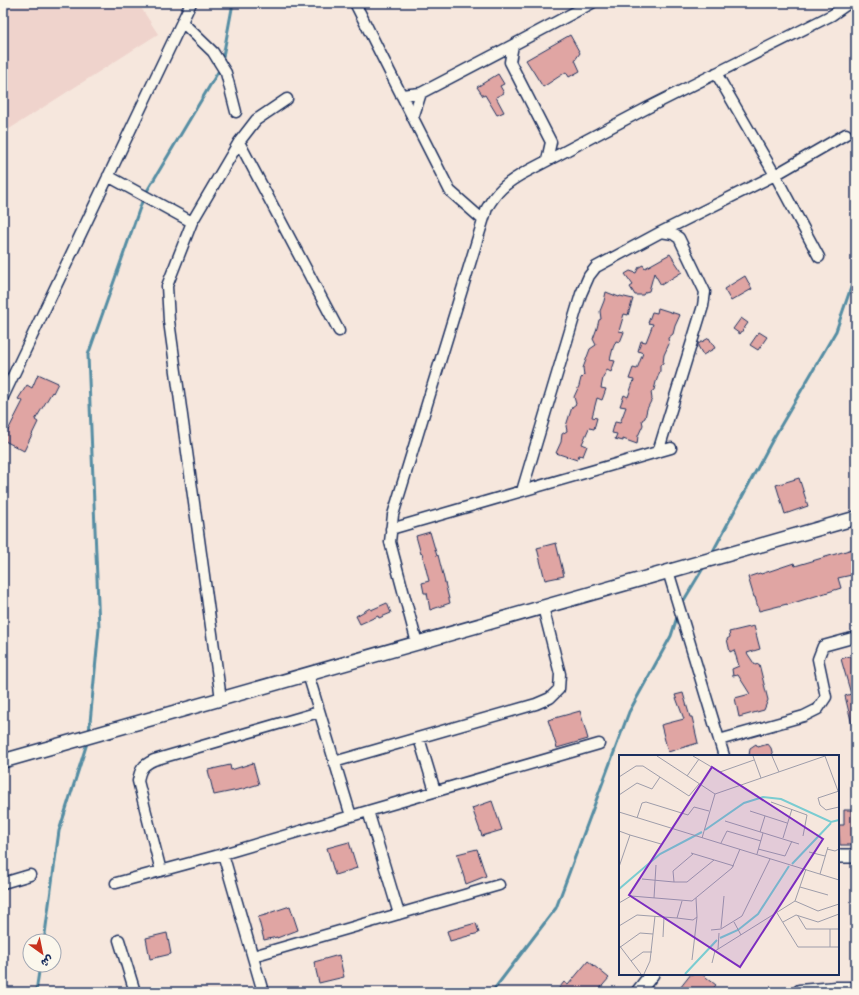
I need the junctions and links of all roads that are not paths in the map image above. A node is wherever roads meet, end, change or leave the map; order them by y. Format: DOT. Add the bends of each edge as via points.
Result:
graph roads {
  1 [pos="191,3"];
  2 [pos="355,3"];
  3 [pos="590,3"];
  4 [pos="849,3"];
  5 [pos="182,22"];
  6 [pos="513,45"];
  7 [pos="497,53"];
  8 [pos="510,62"];
  9 [pos="716,73"];
  10 [pos="421,93"];
  11 [pos="401,95"];
  12 [pos="287,99"];
  13 [pos="236,112"];
  14 [pos="412,118"];
  15 [pos="846,134"];
  16 [pos="239,142"];
  17 [pos="548,160"];
  18 [pos="775,175"];
  19 [pos="108,176"];
  20 [pos="483,220"];
  21 [pos="192,222"];
  22 [pos="661,232"];
  23 [pos="819,257"];
  24 [pos="339,331"];
  25 [pos="3,397"];
  26 [pos="671,448"];
  27 [pos="658,452"];
  28 [pos="522,491"];
  29 [pos="856,518"];
  30 [pos="391,529"];
  31 [pos="668,571"];
  32 [pos="543,607"];
  33 [pos="856,637"];
  34 [pos="416,643"];
  35 [pos="308,674"];
  36 [pos="221,699"];
  37 [pos="319,712"];
  38 [pos="419,738"];
  39 [pos="720,740"];
  40 [pos="599,744"];
  41 [pos="724,755"];
  42 [pos="3,761"];
  43 [pos="334,762"];
  44 [pos="435,792"];
  45 [pos="368,811"];
  46 [pos="350,816"];
  47 [pos="223,854"];
  48 [pos="839,856"];
  49 [pos="856,856"];
  50 [pos="161,871"];
  51 [pos="30,875"];
  52 [pos="3,883"];
  53 [pos="116,883"];
  54 [pos="499,885"];
  55 [pos="399,914"];
  56 [pos="120,940"];
  57 [pos="252,956"];
  58 [pos="651,975"];
  59 [pos="856,987"];
  60 [pos="135,992"];
  61 [pos="263,992"];
  62 [pos="638,992"];
  63 [pos="797,992"];
  1 -- 5 [label="street"];
  2 -- 11 [label="street"];
  3 -- 6 [label="street"];
  4 -- 9 [label="street" via="832,15"];
  5 -- 13 [label="street" via="213,52 226,73"];
  5 -- 19 [label="street"];
  6 -- 7 [label="street"];
  6 -- 8 [label="street"];
  7 -- 8 [label="street"];
  7 -- 10 [label="street"];
  8 -- 17 [label="street" via="551,142"];
  9 -- 17 [label="street"];
  9 -- 18 [label="street"];
  10 -- 11 [label="street"];
  10 -- 14 [label="street"];
  11 -- 14 [label="street"];
  12 -- 16 [label="street" via="256,120"];
  14 -- 20 [label="street" via="450,191"];
  15 -- 18 [label="street"];
  16 -- 21 [label="street"];
  16 -- 24 [label="street"];
  17 -- 20 [label="street" via="504,185 487,208"];
  18 -- 22 [label="street"];
  18 -- 23 [label="street"];
  19 -- 21 [label="street"];
  19 -- 25 [label="street"];
  20 -- 30 [label="street" via="393,515"];
  21 -- 36 [label="street" via="168,286 169,322"];
  22 -- 27 [label="street" via="673,234 678,238 705,292 703,306"];
  22 -- 28 [label="street" via="596,267 589,276 581,294"];
  26 -- 27 [label="street"];
  27 -- 28 [label="street"];
  28 -- 30 [label="street"];
  29 -- 31 [label="street"];
  30 -- 34 [label="street" via="390,542"];
  31 -- 32 [label="street"];
  31 -- 39 [label="street"];
  32 -- 34 [label="street"];
  32 -- 38 [label="street" via="560,674 559,689 550,698 536,704"];
  33 -- 39 [label="street" via="823,646 818,659 826,698 818,709 804,716"];
  34 -- 35 [label="street"];
  35 -- 36 [label="street"];
  35 -- 37 [label="street"];
  36 -- 42 [label="street"];
  37 -- 43 [label="street"];
  37 -- 50 [label="street" via="145,764 139,771 138,781"];
  38 -- 43 [label="street"];
  38 -- 44 [label="street"];
  39 -- 41 [label="street"];
  40 -- 44 [label="street"];
  43 -- 46 [label="street"];
  44 -- 45 [label="street"];
  45 -- 46 [label="street"];
  45 -- 55 [label="street"];
  46 -- 47 [label="street"];
  47 -- 50 [label="street"];
  47 -- 57 [label="street"];
  48 -- 49 [label="street"];
  50 -- 53 [label="street"];
  51 -- 52 [label="street"];
  54 -- 55 [label="street"];
  55 -- 57 [label="street"];
  56 -- 60 [label="street"];
  57 -- 61 [label="street"];
  58 -- 62 [label="street"];
  59 -- 63 [label="street"];
}
